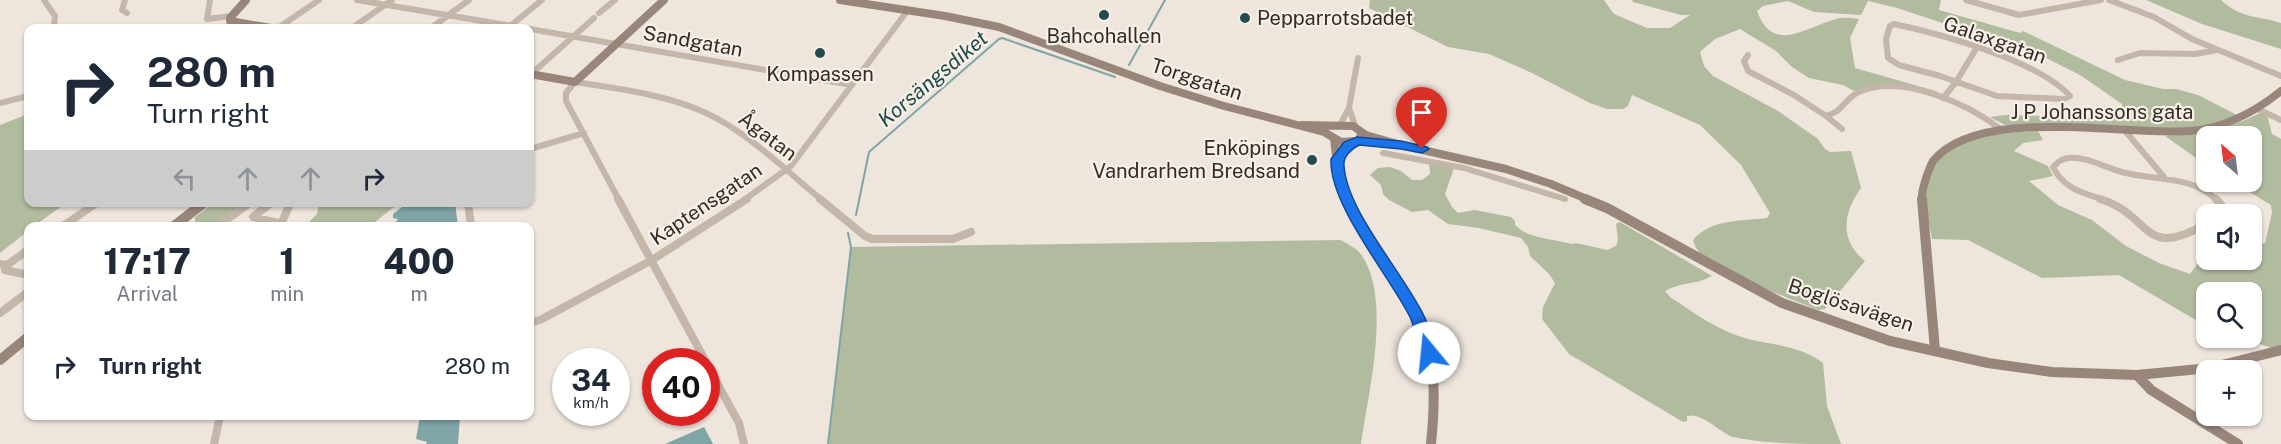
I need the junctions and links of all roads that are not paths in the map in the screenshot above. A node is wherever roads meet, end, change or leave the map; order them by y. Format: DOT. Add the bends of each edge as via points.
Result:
graph roads {
  1 [pos="44,0"];
  2 [pos="125,0"];
  3 [pos="210,0"];
  4 [pos="246,0"];
  5 [pos="319,0"];
  6 [pos="357,0"];
  7 [pos="392,0"];
  8 [pos="469,0"];
  9 [pos="542,0"];
  10 [pos="615,0"];
  11 [pos="664,0"];
  12 [pos="840,0"];
  13 [pos="1966,0"];
  14 [pos="2101,0"];
  15 [pos="2109,0"];
  16 [pos="385,5"];
  17 [pos="908,10"];
  18 [pos="127,14"];
  19 [pos="231,16"];
  20 [pos="448,16"];
  21 [pos="54,24"];
  22 [pos="248,24"];
  23 [pos="284,24"];
  24 [pos="358,24"];
  25 [pos="437,24"];
  26 [pos="492,24"];
  27 [pos="513,24"];
  28 [pos="534,30"];
  29 [pos="571,37"];
  30 [pos="615,45"];
  31 [pos="1976,49"];
  32 [pos="2217,50"];
  33 [pos="1748,55"];
  34 [pos="1358,58"];
  35 [pos="2118,60"];
  36 [pos="534,71"];
  37 [pos="534,76"];
  38 [pos="2281,76"];
  39 [pos="575,82"];
  40 [pos="1956,82"];
  41 [pos="852,86"];
  42 [pos="2281,91"];
  43 [pos="24,97"];
  44 [pos="1943,98"];
  45 [pos="0,103"];
  46 [pos="1349,108"];
  47 [pos="2258,109"];
  48 [pos="1826,116"];
  49 [pos="2281,120"];
  50 [pos="1358,129"];
  51 [pos="1842,129"];
  52 [pos="2002,130"];
  53 [pos="1335,131"];
  54 [pos="2126,132"];
  55 [pos="584,133"];
  56 [pos="1355,142"];
  57 [pos="1401,145"];
  58 [pos="534,148"];
  59 [pos="1383,153"];
  60 [pos="1337,159"];
  61 [pos="1465,163"];
  62 [pos="785,170"];
  63 [pos="2164,177"];
  64 [pos="1565,199"];
  65 [pos="2222,204"];
  66 [pos="91,207"];
  67 [pos="199,207"];
  68 [pos="244,207"];
  69 [pos="266,207"];
  70 [pos="289,207"];
  71 [pos="469,207"];
  72 [pos="69,222"];
  73 [pos="179,222"];
  74 [pos="224,222"];
  75 [pos="270,222"];
  76 [pos="282,222"];
  77 [pos="470,222"];
  78 [pos="2196,228"];
  79 [pos="971,232"];
  80 [pos="24,253"];
  81 [pos="652,260"];
  82 [pos="3,268"];
  83 [pos="24,274"];
  84 [pos="24,295"];
  85 [pos="0,313"];
  86 [pos="534,322"];
  87 [pos="24,340"];
  88 [pos="699,348"];
  89 [pos="1935,350"];
  90 [pos="2281,350"];
  91 [pos="0,360"];
  92 [pos="2137,375"];
  93 [pos="720,388"];
  94 [pos="219,420"];
  95 [pos="214,444"];
  96 [pos="744,444"];
  97 [pos="1431,444"];
  98 [pos="2238,444"];
  1 -- 21 [label="street" via="55,16"];
  2 -- 18 [label="street" via="122,10"];
  3 -- 19 [label="street" via="207,20"];
  4 -- 19 [label="street"];
  5 -- 23 [label="street"];
  6 -- 16 [label="street"];
  7 -- 16 [label="street"];
  8 -- 20 [label="street"];
  9 -- 27 [label="street"];
  10 -- 29 [label="street"];
  11 -- 30 [label="street"];
  12 -- 17 [label="street, Torggatan"];
  13 -- 14 [label="street" via="2016,15"];
  15 -- 32 [label="street" via="2154,17"];
  16 -- 20 [label="street"];
  16 -- 24 [label="street"];
  17 -- 41 [label="street, Kaptensgatan"];
  17 -- 53 [label="street, Torggatan" via="999,27 1160,86 1265,117"];
  19 -- 22 [label="street" via="230,21"];
  20 -- 25 [label="street"];
  20 -- 26 [label="street"];
  28 -- 29 [label="street, Sandgatan"];
  29 -- 30 [label="street, Sandgatan"];
  29 -- 36 [label="street"];
  30 -- 39 [label="street"];
  30 -- 41 [label="street, Sandgatan"];
  31 -- 40 [label="street"];
  31 -- 40 [label="street, Galaxgatan" via="1900,25 1890,26 1886,39 1890,61"];
  31 -- 40 [label="street, Galaxgatan" via="2038,71 2061,84 2070,96 2004,98"];
  32 -- 35 [label="street" via="2195,54 2140,53"];
  32 -- 38 [label="street"];
  33 -- 48 [label="street" via="1744,61 1748,71"];
  34 -- 46 [label="street"];
  37 -- 39 [label="street, Ågatan"];
  39 -- 55 [label="street" via="566,93 566,100"];
  39 -- 62 [label="street, Ågatan" via="646,95 706,113 745,137"];
  40 -- 44 [label="street"];
  41 -- 62 [label="street, Kaptensgatan"];
  42 -- 47 [label="street, J P Johanssons gata"];
  43 -- 45 [label="street"];
  44 -- 48 [label="street" via="1901,87 1870,88 1850,98 1840,111"];
  44 -- 52 [label="street"];
  46 -- 50 [label="street"];
  46 -- 53 [label="street"];
  47 -- 49 [label="street"];
  47 -- 54 [label="street, J P Johanssons gata" via="2242,119 2204,130"];
  48 -- 51 [label="street"];
  50 -- 53 [label="street, Torggatan"];
  50 -- 56 [label="street" via="1361,137"];
  50 -- 57 [label="street, Boglösavägen"];
  52 -- 54 [label="street, J P Johanssons gata"];
  52 -- 89 [label="street, J P Johanssons gata" via="1970,137 1946,149 1924,173 1921,193"];
  53 -- 56 [label="street, Torggatan" via="1341,142"];
  53 -- 60 [label="street"];
  54 -- 63 [label="street"];
  55 -- 58 [label="street"];
  55 -- 81 [label="street"];
  56 -- 57 [label="street, Boglösavägen"];
  56 -- 60 [label="street"];
  57 -- 61 [label="street, Boglösavägen"];
  59 -- 61 [label="street"];
  60 -- 97 [label="street" via="1338,175 1351,207 1409,300 1426,341 1434,395"];
  61 -- 64 [label="street"];
  61 -- 89 [label="street, Boglösavägen" via="1528,176 1589,200 1808,314 1890,341"];
  62 -- 79 [label="street, Ågatan" via="872,239 953,239"];
  62 -- 81 [label="street, Kaptensgatan"];
  63 -- 65 [label="street"];
  63 -- 78 [label="street" via="2126,173 2080,158 2061,159 2053,167 2059,178 2075,191 2121,207 2159,238 2171,239"];
  66 -- 72 [label="street"];
  67 -- 73 [label="street"];
  68 -- 74 [label="street"];
  69 -- 75 [label="street" via="253,217"];
  70 -- 76 [label="street"];
  71 -- 77 [label="street"];
  80 -- 82 [label="street"];
  81 -- 86 [label="street, Kaptensgatan"];
  81 -- 88 [label="street"];
  82 -- 83 [label="street"];
  84 -- 85 [label="street"];
  87 -- 91 [label="street"];
  89 -- 92 [label="street, Boglösavägen" via="2052,372"];
  90 -- 92 [label="street, Boglösavägen" via="2211,368"];
  92 -- 98 [label="street" via="2151,390"];
  93 -- 96 [label="street" via="739,423"];
  94 -- 95 [label="street"];
}
